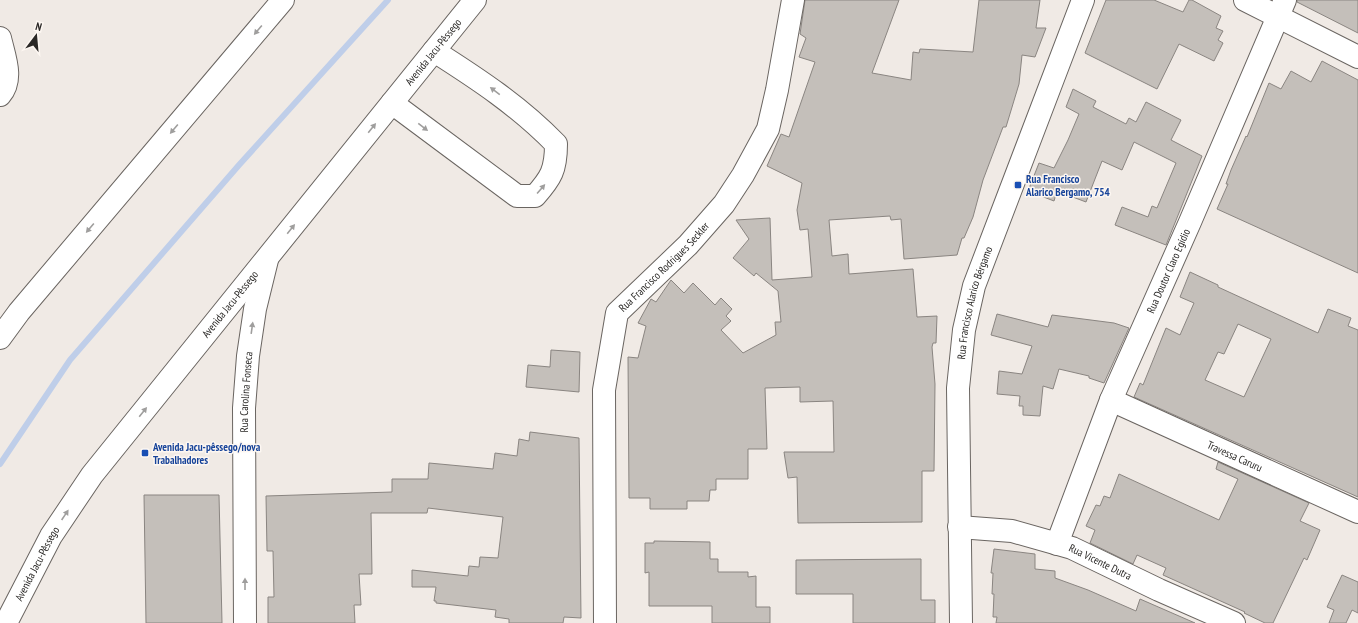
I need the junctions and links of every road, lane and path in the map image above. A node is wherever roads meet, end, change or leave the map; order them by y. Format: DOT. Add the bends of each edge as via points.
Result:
graph roads {
  1 [pos="283,0"];
  2 [pos="475,0"];
  3 [pos="793,0"];
  4 [pos="1083,0"];
  5 [pos="1245,0"];
  6 [pos="1281,8"];
  7 [pos="0,38"];
  8 [pos="434,51"];
  9 [pos="1358,57"];
  10 [pos="2,93"];
  11 [pos="392,103"];
  12 [pos="267,260"];
  13 [pos="0,338"];
  14 [pos="1111,400"];
  15 [pos="1358,512"];
  16 [pos="959,527"];
  17 [pos="1057,544"];
  18 [pos="6,623"];
  19 [pos="245,623"];
  20 [pos="605,623"];
  21 [pos="961,623"];
  22 [pos="1234,623"];
  1 -- 13 [label="main road, one-way" via="19,312"];
  2 -- 8 [label="main road, Avenida Jacu-Pêssego"];
  3 -- 20 [label="main road, Rua Francisco Rodrigues Seckler" via="778,90 768,129 744,175 724,204 688,245 616,313 604,390"];
  4 -- 16 [label="main road, Rua Francisco Alarico Bérgamo" via="974,286 964,330 958,388"];
  5 -- 6 [label="main road"];
  6 -- 9 [label="main road"];
  6 -- 14 [label="main road, Rua Doutor Claro Egídio"];
  7 -- 10 [label="main road" via="8,74"];
  8 -- 11 [label="main road, Avenida Jacu-Pêssego"];
  11 -- 8 [label="main road, one-way" via="517,196 535,196 550,179 556,158 556,144 533,120"];
  12 -- 11 [label="main road, Avenida Jacu-Pêssego, one-way"];
  18 -- 12 [label="main road, Avenida Jacu-Pêssego, one-way" via="51,536 92,475"];
  19 -- 12 [label="main road, Rua Carolina Fonseca, one-way" via="244,408 255,309"];
  14 -- 15 [label="main road, Travessa Caruru"];
  14 -- 17 [label="main road, Rua Doutor Claro Egídio"];
  16 -- 17 [label="main road, Rua Vicente Dutra" via="1012,531"];
  16 -- 21 [label="main road, Rua Francisco Alarico Bérgamo"];
  17 -- 22 [label="main road, Rua Vicente Dutra" via="1072,548"];
}
